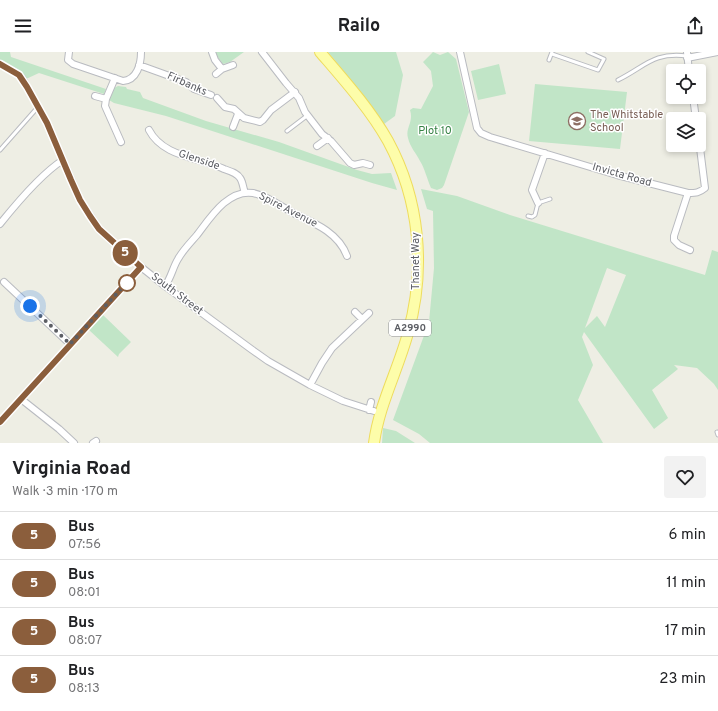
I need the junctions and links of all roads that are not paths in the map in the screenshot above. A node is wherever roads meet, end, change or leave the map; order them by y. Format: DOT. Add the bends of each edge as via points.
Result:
graph roads {
  1 [pos="69,52"];
  2 [pos="141,52"];
  3 [pos="212,52"];
  4 [pos="262,52"];
  5 [pos="320,52"];
  6 [pos="460,52"];
  7 [pos="588,52"];
  8 [pos="718,52"];
  9 [pos="552,53"];
  10 [pos="687,55"];
  11 [pos="549,60"];
  12 [pos="0,64"];
  13 [pos="139,65"];
  14 [pos="233,65"];
  15 [pos="222,69"];
  16 [pos="216,74"];
  17 [pos="115,78"];
  18 [pos="618,80"];
  19 [pos="294,92"];
  20 [pos="95,96"];
  21 [pos="106,99"];
  22 [pos="38,107"];
  23 [pos="238,114"];
  24 [pos="308,115"];
  25 [pos="234,127"];
  26 [pos="149,130"];
  27 [pos="286,131"];
  28 [pos="328,138"];
  29 [pos="120,142"];
  30 [pos="317,146"];
  31 [pos="0,150"];
  32 [pos="545,152"];
  33 [pos="700,152"];
  34 [pos="63,160"];
  35 [pos="370,165"];
  36 [pos="245,193"];
  37 [pos="688,193"];
  38 [pos="550,199"];
  39 [pos="538,203"];
  40 [pos="528,216"];
  41 [pos="0,224"];
  42 [pos="690,250"];
  43 [pos="347,256"];
  44 [pos="141,267"];
  45 [pos="4,282"];
  46 [pos="165,286"];
  47 [pos="355,312"];
  48 [pos="369,313"];
  49 [pos="362,319"];
  50 [pos="70,344"];
  51 [pos="310,385"];
  52 [pos="22,399"];
  53 [pos="371,402"];
  54 [pos="0,422"];
  55 [pos="74,443"];
  56 [pos="374,443"];
  1 -- 17 [label="street" via="68,60 73,64"];
  2 -- 13 [label="street"];
  3 -- 15 [label="street"];
  4 -- 19 [label="street"];
  5 -- 56 [label="main road, Thanet Way / A2990" via="369,112 388,142 404,177 413,209 418,242 415,304"];
  6 -- 32 [label="street, Invicta Road" via="477,128 481,133"];
  7 -- 9 [label="lane" via="604,59 598,70"];
  8 -- 10 [label="street"];
  9 -- 11 [label="lane"];
  10 -- 18 [label="lane" via="676,54 654,59"];
  12 -- 22 [label="street, South Street" via="19,75"];
  13 -- 17 [label="street" via="130,80"];
  13 -- 23 [label="street, Firbanks" via="186,82 194,89 214,96 225,107"];
  14 -- 15 [label="street"];
  15 -- 16 [label="street"];
  17 -- 21 [label="street"];
  19 -- 23 [label="street, Firbanks" via="261,121 244,118"];
  19 -- 24 [label="street"];
  20 -- 21 [label="street"];
  21 -- 29 [label="street" via="105,106"];
  22 -- 31 [label="lane"];
  22 -- 34 [label="street, South Street"];
  23 -- 25 [label="street"];
  24 -- 27 [label="lane"];
  24 -- 28 [label="street"];
  26 -- 36 [label="street, Glenside" via="153,138 166,148 234,173 241,180"];
  28 -- 30 [label="street"];
  28 -- 35 [label="street" via="350,163"];
  32 -- 37 [label="street, Invicta Road" via="617,175"];
  32 -- 39 [label="street" via="532,190"];
  33 -- 37 [label="street, Invicta Road" via="705,188 699,193"];
  34 -- 41 [label="street" via="40,180"];
  34 -- 44 [label="street, South Street" via="80,200 99,229"];
  36 -- 43 [label="street, Spire Avenue" via="260,195 317,224 340,242"];
  36 -- 46 [label="street, Spire Avenue" via="228,200 213,214 178,258 170,280"];
  37 -- 42 [label="street" via="674,240"];
  38 -- 39 [label="lane"];
  39 -- 40 [label="lane" via="535,215"];
  44 -- 46 [label="street, South Street"];
  44 -- 50 [label="street"];
  45 -- 50 [label="street"];
  46 -- 51 [label="street, South Street" via="251,350"];
  47 -- 49 [label="street"];
  48 -- 49 [label="street"];
  49 -- 51 [label="street" via="332,348"];
  50 -- 52 [label="street"];
  51 -- 53 [label="street, South Street" via="343,401 371,410"];
  52 -- 54 [label="street"];
  52 -- 55 [label="street"];
}
